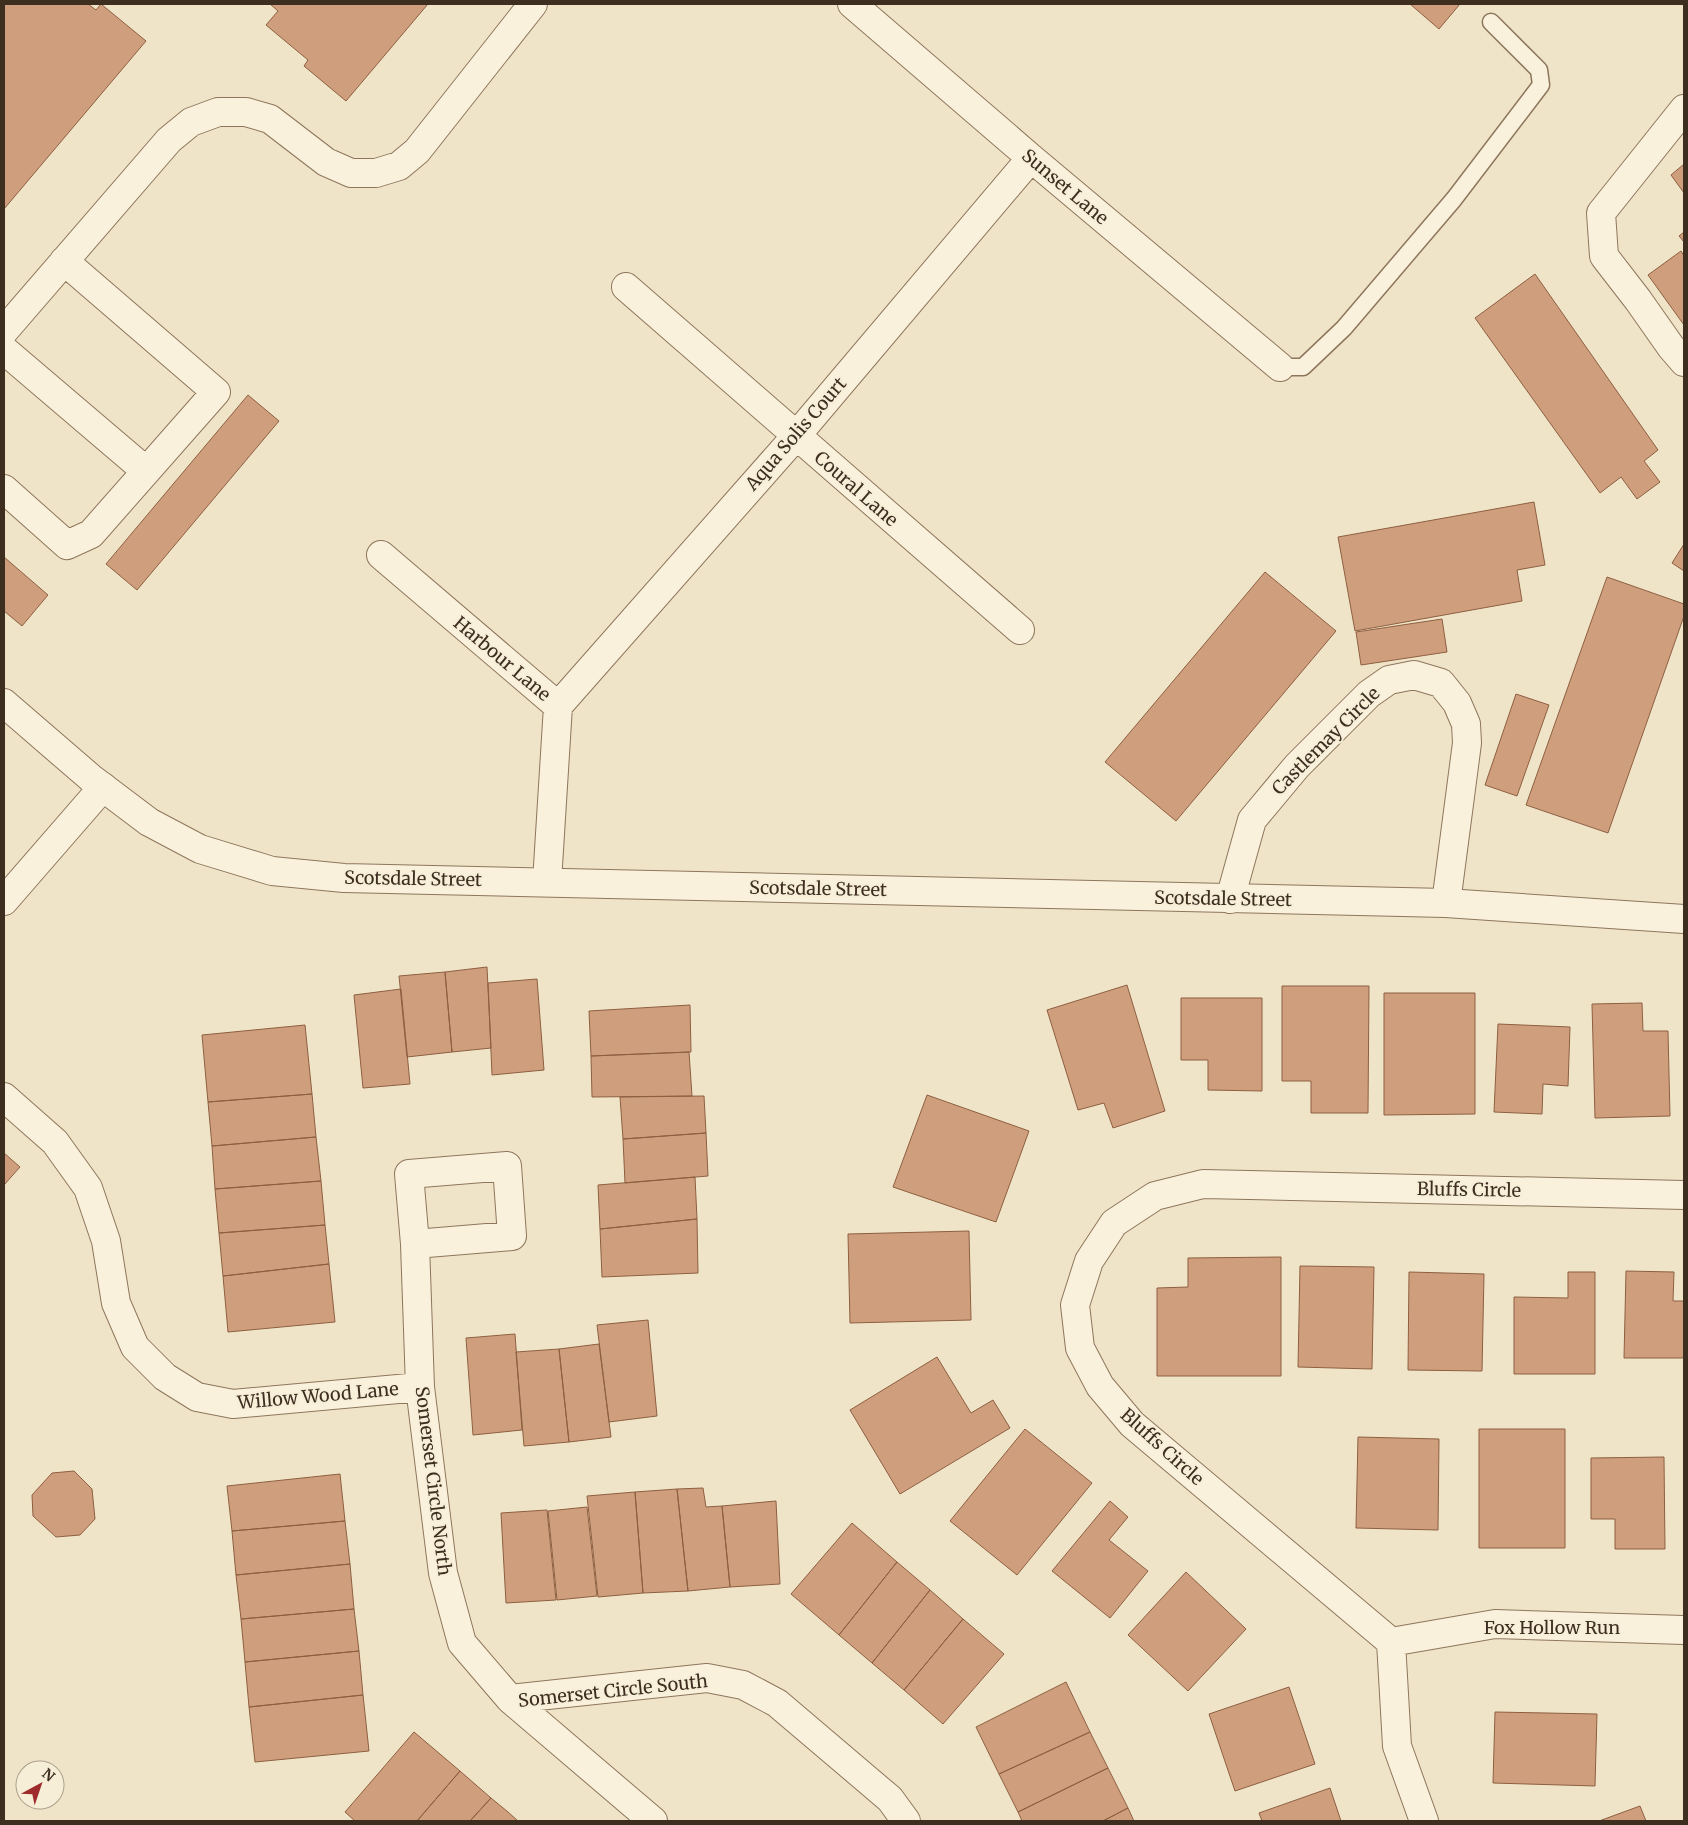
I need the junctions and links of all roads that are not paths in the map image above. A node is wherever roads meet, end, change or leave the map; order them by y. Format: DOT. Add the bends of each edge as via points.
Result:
graph roads {
  1 [pos="533,4"];
  2 [pos="852,4"];
  3 [pos="1491,22"];
  4 [pos="1684,109"];
  5 [pos="1031,158"];
  6 [pos="64,261"];
  7 [pos="626,287"];
  8 [pos="4,332"];
  9 [pos="4,350"];
  10 [pos="1684,362"];
  11 [pos="1280,366"];
  12 [pos="796,436"];
  13 [pos="146,472"];
  14 [pos="4,489"];
  15 [pos="381,555"];
  16 [pos="1020,630"];
  17 [pos="4,703"];
  18 [pos="558,706"];
  19 [pos="102,787"];
  20 [pos="547,882"];
  21 [pos="1230,899"];
  22 [pos="4,901"];
  23 [pos="1446,903"];
  24 [pos="1684,919"];
  25 [pos="4,1097"];
  26 [pos="1684,1195"];
  27 [pos="415,1244"];
  28 [pos="420,1387"];
  29 [pos="1684,1630"];
  30 [pos="1391,1642"];
  31 [pos="510,1699"];
  32 [pos="653,1821"];
  33 [pos="906,1821"];
  34 [pos="1424,1821"];
  1 -- 6 [label="street" via="417,151 398,166 376,173 351,174 326,162 270,118 246,112 218,112 191,122 169,140"];
  2 -- 5 [label="street, Sunset Lane"];
  3 -- 11 [label="lane" via="1539,70 1541,86 1454,199 1344,328 1303,367"];
  4 -- 10 [label="street" via="1601,214 1604,256"];
  5 -- 11 [label="street, Sunset Lane"];
  5 -- 12 [label="street, Aqua Solis Court"];
  6 -- 8 [label="street"];
  6 -- 13 [label="street" via="216,392"];
  7 -- 12 [label="street, Coural Lane"];
  9 -- 13 [label="street"];
  12 -- 16 [label="street, Coural Lane"];
  12 -- 18 [label="street, Aqua Solis Court"];
  13 -- 14 [label="street" via="91,534 67,545"];
  15 -- 18 [label="street, Harbour Lane"];
  17 -- 19 [label="street, Scotsdale Street"];
  18 -- 20 [label="street, Harbour Lane"];
  19 -- 20 [label="street, Scotsdale Street" via="149,822 200,849 272,871 344,878"];
  19 -- 22 [label="street"];
  20 -- 21 [label="street, Scotsdale Street"];
  21 -- 23 [label="street, Scotsdale Street"];
  21 -- 23 [label="street, Castlemay Circle" via="1252,820 1297,766 1369,694 1389,680 1414,676 1440,683 1457,703 1466,724 1467,744"];
  23 -- 24 [label="street, Scotsdale Street"];
  25 -- 28 [label="street, Willow Wood Lane" via="55,1142 88,1188 106,1242 116,1303 135,1347 165,1377 197,1397 233,1404"];
  26 -- 30 [label="street, Bluffs Circle" via="1203,1184 1155,1196 1114,1223 1089,1261 1075,1305 1080,1348 1100,1386 1132,1424"];
  27 -- 28 [label="street, Somerset Circle North"];
  28 -- 31 [label="street, Somerset Circle North" via="443,1572 462,1643"];
  29 -- 30 [label="street, Fox Hollow Run" via="1495,1624"];
  30 -- 34 [label="street" via="1397,1746"];
  31 -- 32 [label="street, Somerset Circle South"];
  31 -- 33 [label="street, Somerset Circle South" via="707,1678 743,1685 776,1703 890,1799"];
}
